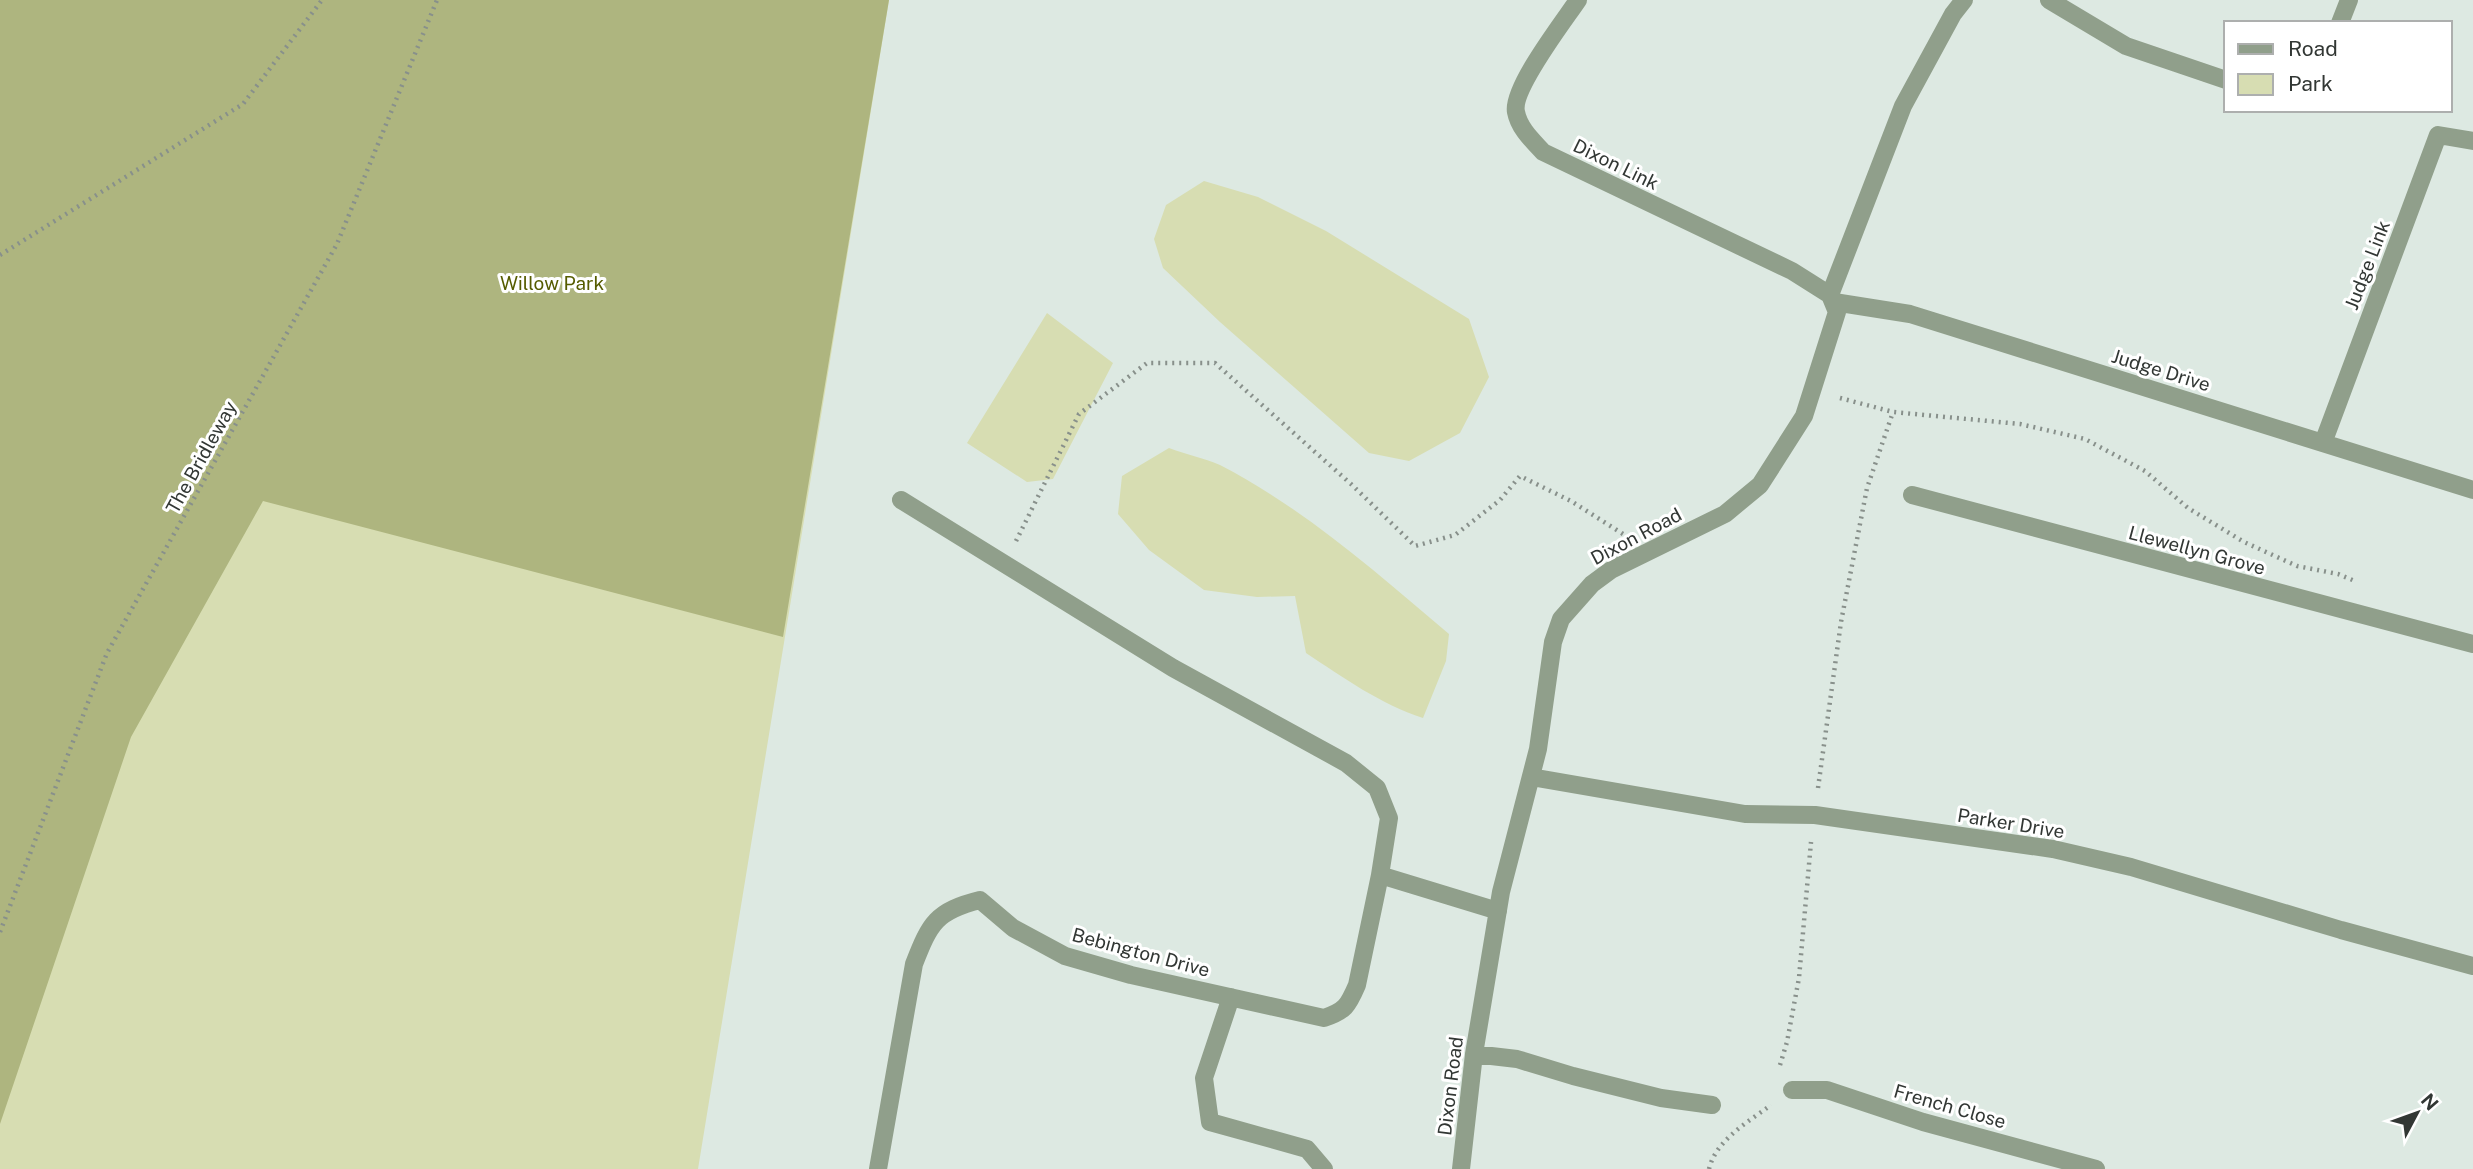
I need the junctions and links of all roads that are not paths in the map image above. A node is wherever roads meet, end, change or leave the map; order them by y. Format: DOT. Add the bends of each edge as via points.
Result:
graph roads {
  1 [pos="1578,0"];
  2 [pos="1964,0"];
  3 [pos="2049,0"];
  4 [pos="2349,0"];
  5 [pos="2341,21"];
  6 [pos="2224,79"];
  7 [pos="2473,141"];
  8 [pos="1832,299"];
  9 [pos="2323,443"];
  10 [pos="2473,490"];
  11 [pos="1912,495"];
  12 [pos="901,500"];
  13 [pos="2473,643"];
  14 [pos="1531,777"];
  15 [pos="1380,876"];
  16 [pos="1498,911"];
  17 [pos="2473,966"];
  18 [pos="1231,997"];
  19 [pos="1474,1054"];
  20 [pos="1792,1090"];
  21 [pos="1712,1105"];
  22 [pos="878,1169"];
  23 [pos="1324,1169"];
  24 [pos="1461,1169"];
  25 [pos="2096,1169"];
  1 -- 8 [label="street, Dixon Link" via="1522,84 1515,110 1524,132 1543,152 1792,271"];
  2 -- 8 [label="street, Dixon Road" via="1903,106"];
  3 -- 6 [label="street" via="2126,46"];
  4 -- 5 [label="street"];
  7 -- 9 [label="street, Judge Link" via="2438,135"];
  8 -- 9 [label="street, Judge Drive" via="1910,314"];
  8 -- 14 [label="street, Dixon Road" via="1837,312 1804,416 1760,485 1725,514 1611,570 1592,584 1561,620 1553,642"];
  9 -- 10 [label="street, Judge Drive"];
  11 -- 13 [label="street, Llewellyn Grove"];
  12 -- 15 [label="street, Bebington Drive" via="1173,668 1346,763 1377,788 1389,818"];
  14 -- 16 [label="street, Dixon Road"];
  14 -- 17 [label="street, Parker Drive" via="1745,814 1815,815 2053,849"];
  15 -- 16 [label="street"];
  15 -- 18 [label="street, Bebington Drive" via="1357,985 1340,1013 1324,1018"];
  16 -- 19 [label="street, Dixon Road"];
  18 -- 22 [label="street, Bebington Drive" via="1065,956 1013,928 980,900 943,913 926,932 914,964"];
  18 -- 23 [label="street" via="1204,1077 1210,1122 1307,1149"];
  19 -- 21 [label="street" via="1517,1059 1661,1098"];
  19 -- 24 [label="street, Dixon Road"];
  20 -- 25 [label="street, French Close" via="1827,1090 1923,1122"];
}
